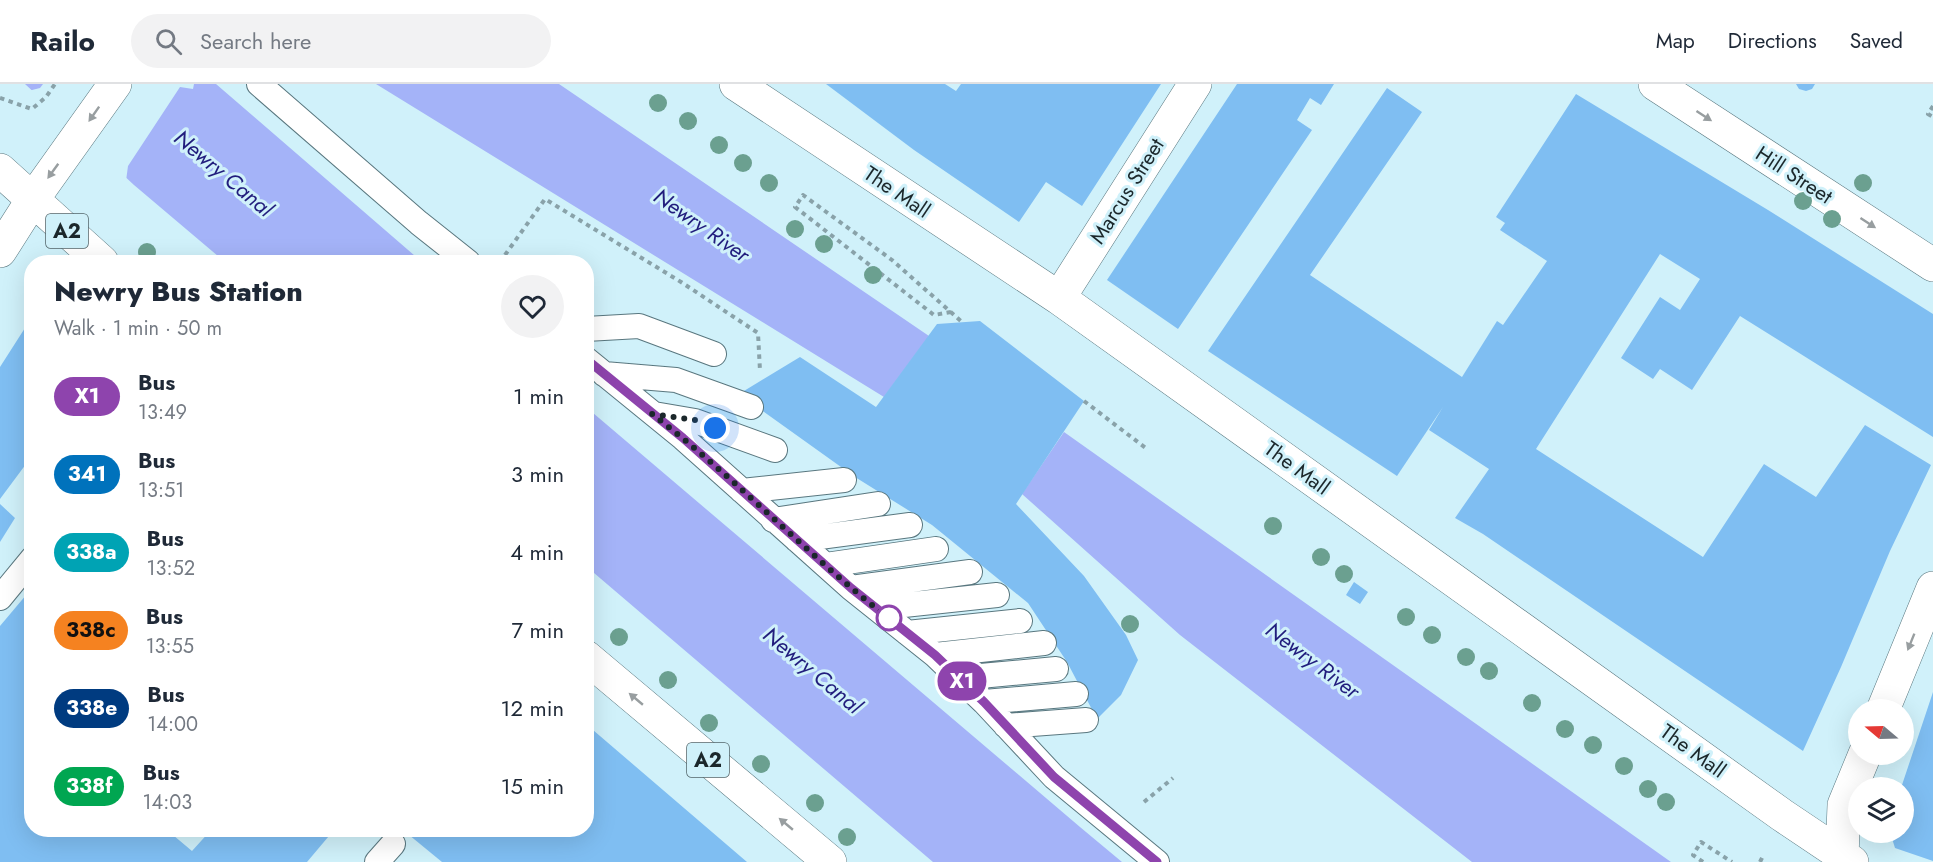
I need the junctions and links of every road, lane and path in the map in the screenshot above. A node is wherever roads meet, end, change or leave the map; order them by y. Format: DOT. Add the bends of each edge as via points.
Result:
graph roads {
  1 [pos="55,84"];
  2 [pos="115,84"];
  3 [pos="259,84"];
  4 [pos="736,84"];
  5 [pos="1195,84"];
  6 [pos="1655,84"];
  7 [pos="0,99"];
  8 [pos="1933,106"];
  9 [pos="1933,117"];
  10 [pos="0,170"];
  11 [pos="33,199"];
  12 [pos="0,250"];
  13 [pos="94,255"];
  14 [pos="460,255"];
  15 [pos="505,255"];
  16 [pos="1933,265"];
  17 [pos="1059,298"];
  18 [pos="951,312"];
  19 [pos="962,322"];
  20 [pos="594,329"];
  21 [pos="714,354"];
  22 [pos="595,367"];
  23 [pos="760,381"];
  24 [pos="1084,401"];
  25 [pos="751,407"];
  26 [pos="652,414"];
  27 [pos="1147,449"];
  28 [pos="775,450"];
  29 [pos="844,480"];
  30 [pos="742,491"];
  31 [pos="878,504"];
  32 [pos="773,519"];
  33 [pos="910,525"];
  34 [pos="797,540"];
  35 [pos="936,549"];
  36 [pos="826,565"];
  37 [pos="24,569"];
  38 [pos="970,572"];
  39 [pos="851,588"];
  40 [pos="1933,588"];
  41 [pos="997,595"];
  42 [pos="0,598"];
  43 [pos="876,608"];
  44 [pos="1020,621"];
  45 [pos="907,633"];
  46 [pos="1044,643"];
  47 [pos="935,655"];
  48 [pos="594,664"];
  49 [pos="1056,669"];
  50 [pos="959,678"];
  51 [pos="1076,694"];
  52 [pos="1888,699"];
  53 [pos="984,702"];
  54 [pos="1086,720"];
  55 [pos="1006,726"];
  56 [pos="1860,765"];
  57 [pos="393,844"];
  58 [pos="1847,859"];
  59 [pos="377,862"];
  60 [pos="830,862"];
  61 [pos="1156,862"];
  62 [pos="1703,862"];
  63 [pos="1732,862"];
  1 -- 7 [label="path" via="32,109"];
  2 -- 11 [label="street, one-way"];
  3 -- 14 [label="lane"];
  4 -- 17 [label="street, The Mall"];
  5 -- 17 [label="street, Marcus Street"];
  6 -- 16 [label="street, Hill Street, one-way"];
  8 -- 9 [label="path" via="1928,114"];
  10 -- 11 [label="street, A2"];
  11 -- 12 [label="street"];
  11 -- 13 [label="street, A2"];
  15 -- 23 [label="path" via="545,199 758,333"];
  17 -- 58 [label="street, The Mall"];
  18 -- 18 [label="path" via="934,315 795,207 803,195 892,260"];
  18 -- 19 [label="path"];
  20 -- 21 [label="lane" via="639,326"];
  22 -- 25 [label="lane" via="676,380"];
  22 -- 26 [label="lane"];
  24 -- 27 [label="path"];
  26 -- 28 [label="lane" via="695,420"];
  26 -- 30 [label="lane"];
  29 -- 30 [label="lane"];
  30 -- 32 [label="lane"];
  31 -- 32 [label="lane"];
  32 -- 34 [label="lane"];
  33 -- 34 [label="lane"];
  34 -- 36 [label="lane"];
  35 -- 36 [label="lane"];
  36 -- 39 [label="lane"];
  37 -- 42 [label="lane"];
  38 -- 39 [label="lane"];
  39 -- 43 [label="lane"];
  40 -- 52 [label="street, one-way"];
  41 -- 43 [label="lane"];
  43 -- 45 [label="lane"];
  44 -- 45 [label="lane"];
  45 -- 47 [label="lane"];
  46 -- 47 [label="lane"];
  47 -- 50 [label="lane"];
  60 -- 48 [label="street, A2, one-way"];
  49 -- 50 [label="lane"];
  50 -- 53 [label="lane"];
  51 -- 53 [label="lane"];
  53 -- 55 [label="lane"];
  54 -- 55 [label="lane"];
  55 -- 61 [label="lane" via="1054,777"];
  56 -- 58 [label="street" via="1844,805"];
  57 -- 59 [label="lane"];
  62 -- 63 [label="path" via="1693,855 1701,842"];
}
